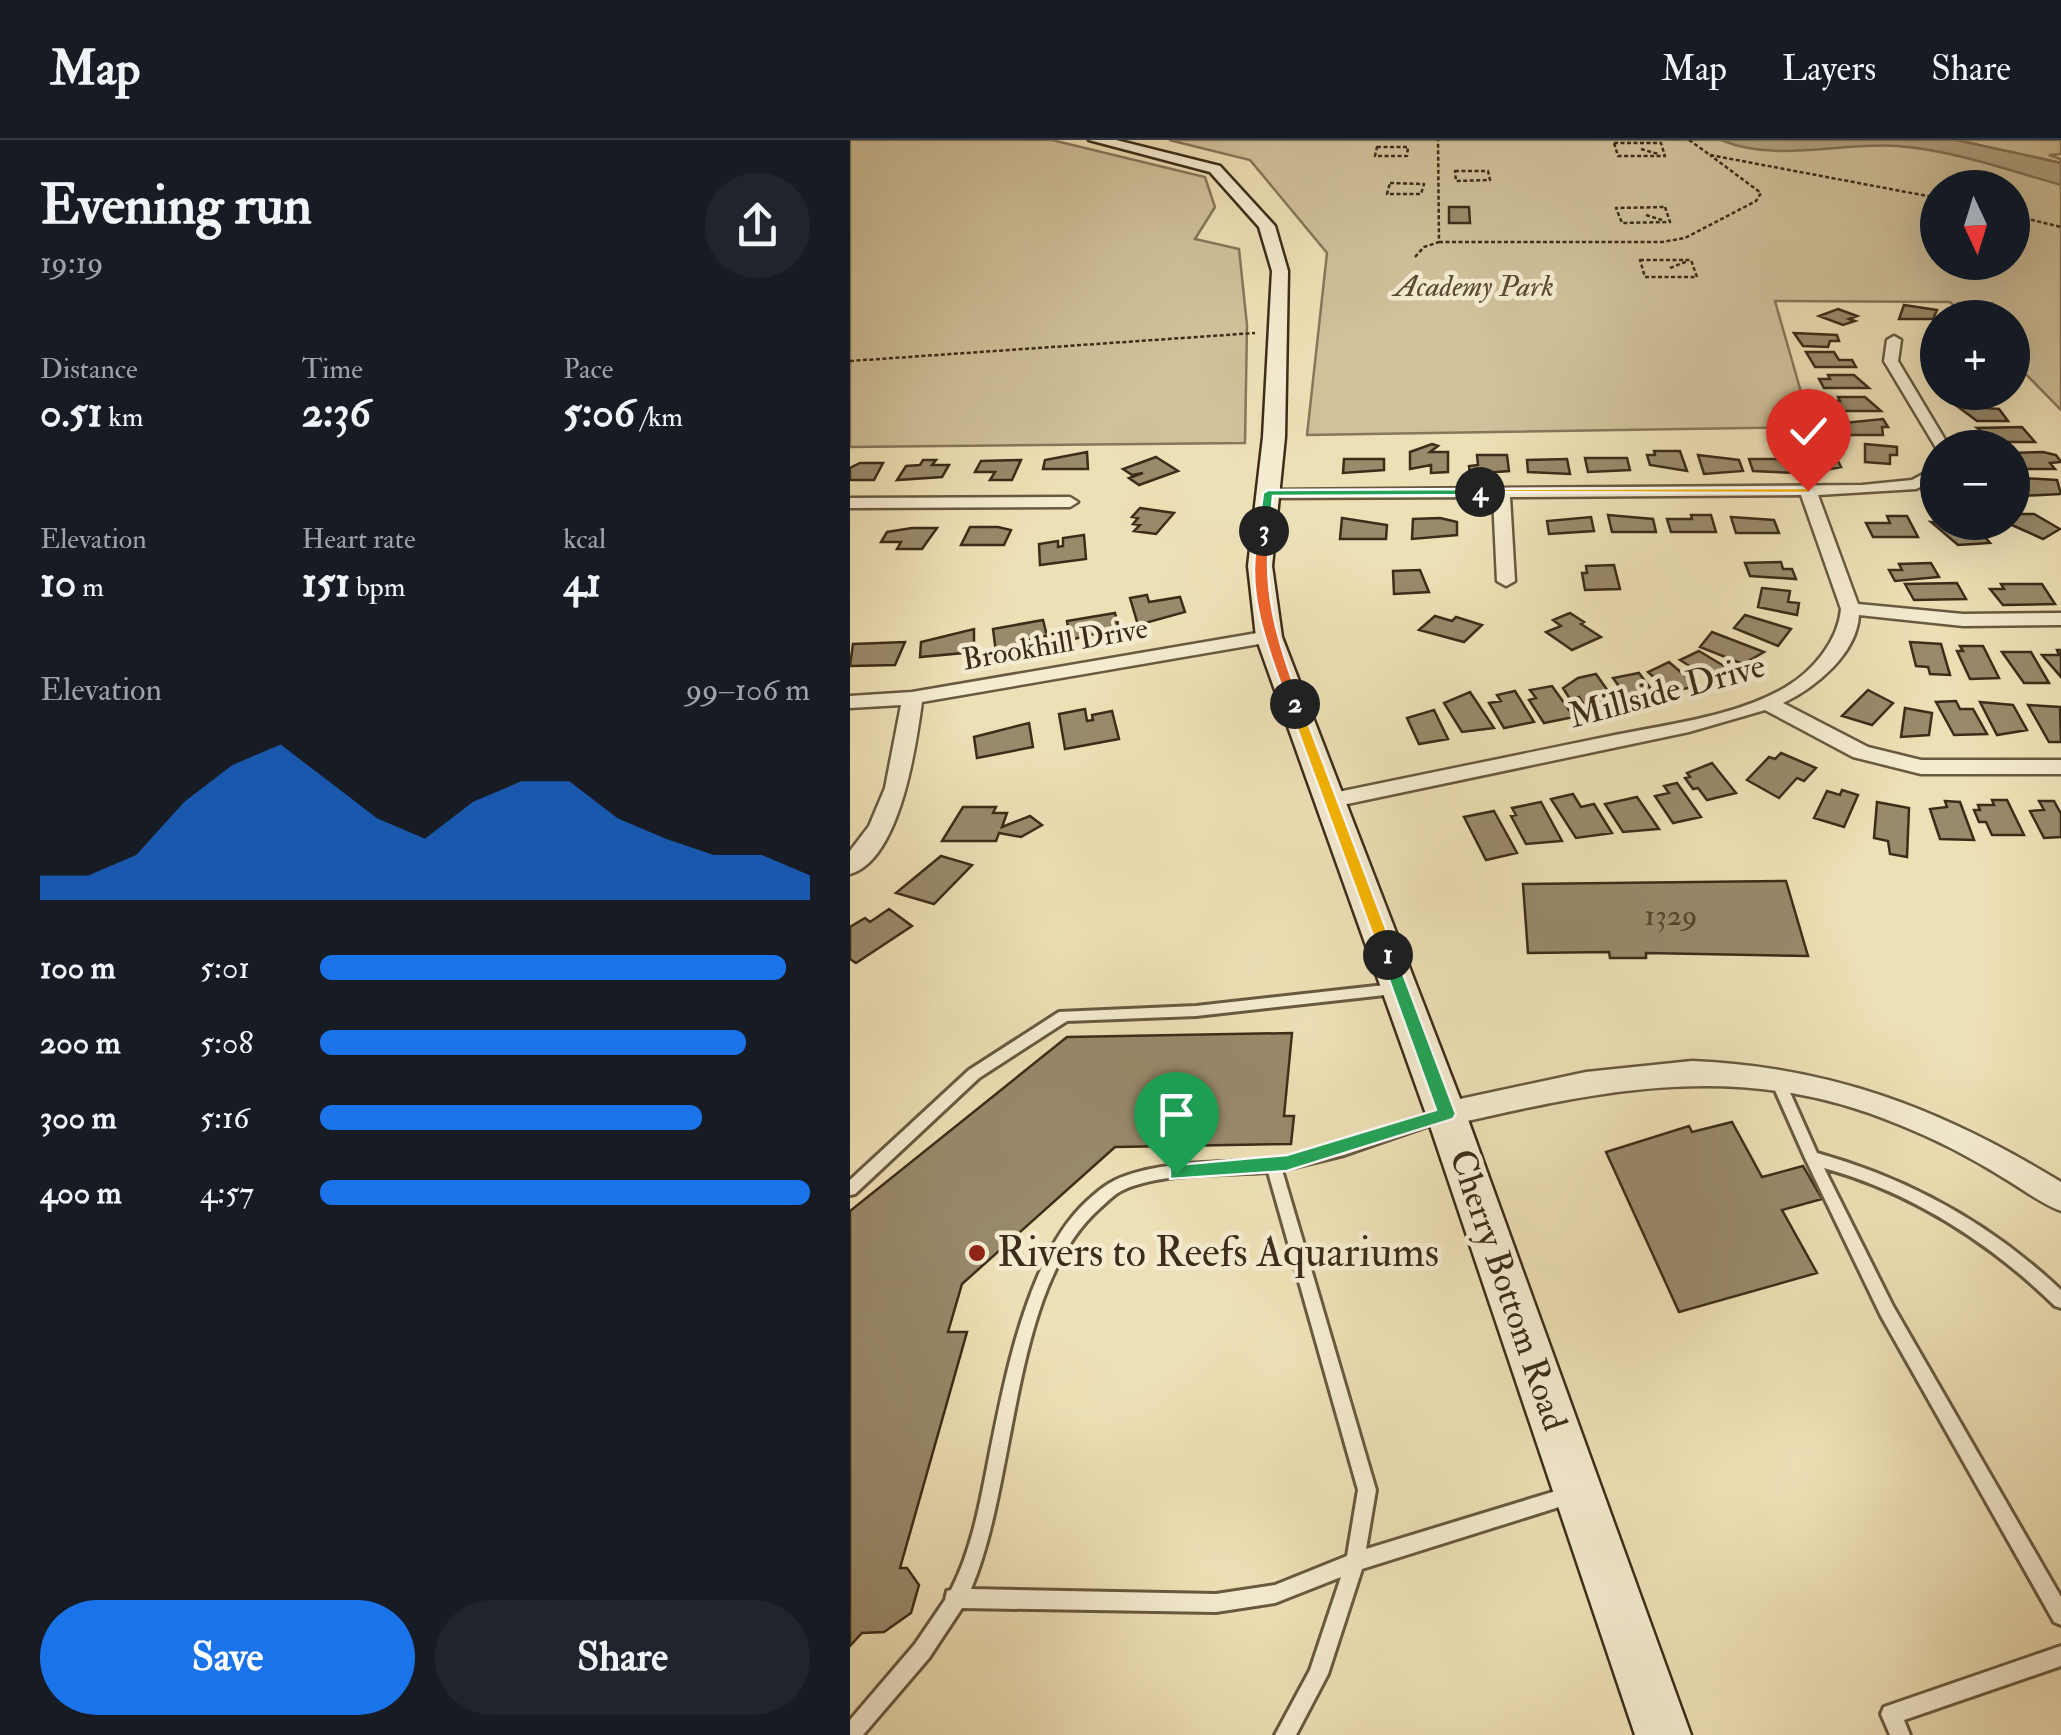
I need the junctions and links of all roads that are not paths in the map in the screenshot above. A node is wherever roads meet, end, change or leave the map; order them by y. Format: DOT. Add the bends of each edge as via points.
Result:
graph roads {
  1 [pos="1096,140"];
  2 [pos="1894,340"];
  3 [pos="1932,430"];
  4 [pos="1920,480"];
  5 [pos="1808,491"];
  6 [pos="1501,492"];
  7 [pos="1268,493"];
  8 [pos="1070,502"];
  9 [pos="850,503"];
  10 [pos="1506,581"];
  11 [pos="1850,608"];
  12 [pos="2061,620"];
  13 [pos="1270,637"];
  14 [pos="912,698"];
  15 [pos="850,702"];
  16 [pos="1768,702"];
  17 [pos="2061,767"];
  18 [pos="1333,800"];
  19 [pos="850,866"];
  20 [pos="1400,988"];
  21 [pos="1777,1079"];
  22 [pos="1446,1114"];
  23 [pos="1812,1158"];
  24 [pos="1273,1164"];
  25 [pos="850,1189"];
  26 [pos="2061,1198"];
  27 [pos="2061,1301"];
  28 [pos="1579,1493"];
  29 [pos="1354,1562"];
  30 [pos="954,1598"];
  31 [pos="2061,1615"];
  32 [pos="2061,1656"];
  33 [pos="850,1734"];
  34 [pos="1285,1735"];
  35 [pos="1663,1735"];
  36 [pos="1900,1735"];
  1 -- 7 [label="main road, Cherry Bottom Road" via="1215,169 1267,226 1280,271"];
  2 -- 3 [label="street" via="1890,361"];
  4 -- 5 [label="street"];
  5 -- 6 [label="street"];
  5 -- 11 [label="street"];
  6 -- 7 [label="street"];
  6 -- 10 [label="street"];
  7 -- 13 [label="main road, Cherry Bottom Road" via="1260,566"];
  8 -- 9 [label="street"];
  11 -- 12 [label="street" via="1962,620"];
  11 -- 16 [label="street, Millside Drive" via="1831,658 1795,690"];
  13 -- 14 [label="street, Brookhill Drive"];
  13 -- 18 [label="main road, Cherry Bottom Road"];
  14 -- 15 [label="street, Brookhill Drive"];
  14 -- 19 [label="street" via="898,796 876,840"];
  16 -- 17 [label="street" via="1861,752 1922,767"];
  16 -- 18 [label="street, Millside Drive" via="1689,726"];
  18 -- 20 [label="main road, Cherry Bottom Road"];
  20 -- 22 [label="main road, Cherry Bottom Road"];
  20 -- 25 [label="lane" via="1214,1009 1064,1016 974,1074"];
  21 -- 22 [label="street" via="1636,1076"];
  21 -- 23 [label="lane"];
  21 -- 26 [label="street" via="1901,1109 1994,1154"];
  22 -- 24 [label="lane"];
  22 -- 28 [label="main road, Cherry Bottom Road"];
  23 -- 27 [label="lane" via="1854,1168 1976,1228"];
  23 -- 31 [label="lane" via="1887,1311"];
  24 -- 29 [label="lane" via="1366,1490"];
  24 -- 30 [label="lane" via="1115,1186 1078,1215 1039,1284 974,1558"];
  28 -- 29 [label="lane"];
  28 -- 35 [label="main road, Cherry Bottom Road"];
  29 -- 30 [label="lane" via="1275,1594 1216,1603"];
  29 -- 34 [label="lane" via="1318,1674"];
  30 -- 33 [label="lane" via="931,1641"];
  32 -- 36 [label="lane" via="1891,1714"];
}
